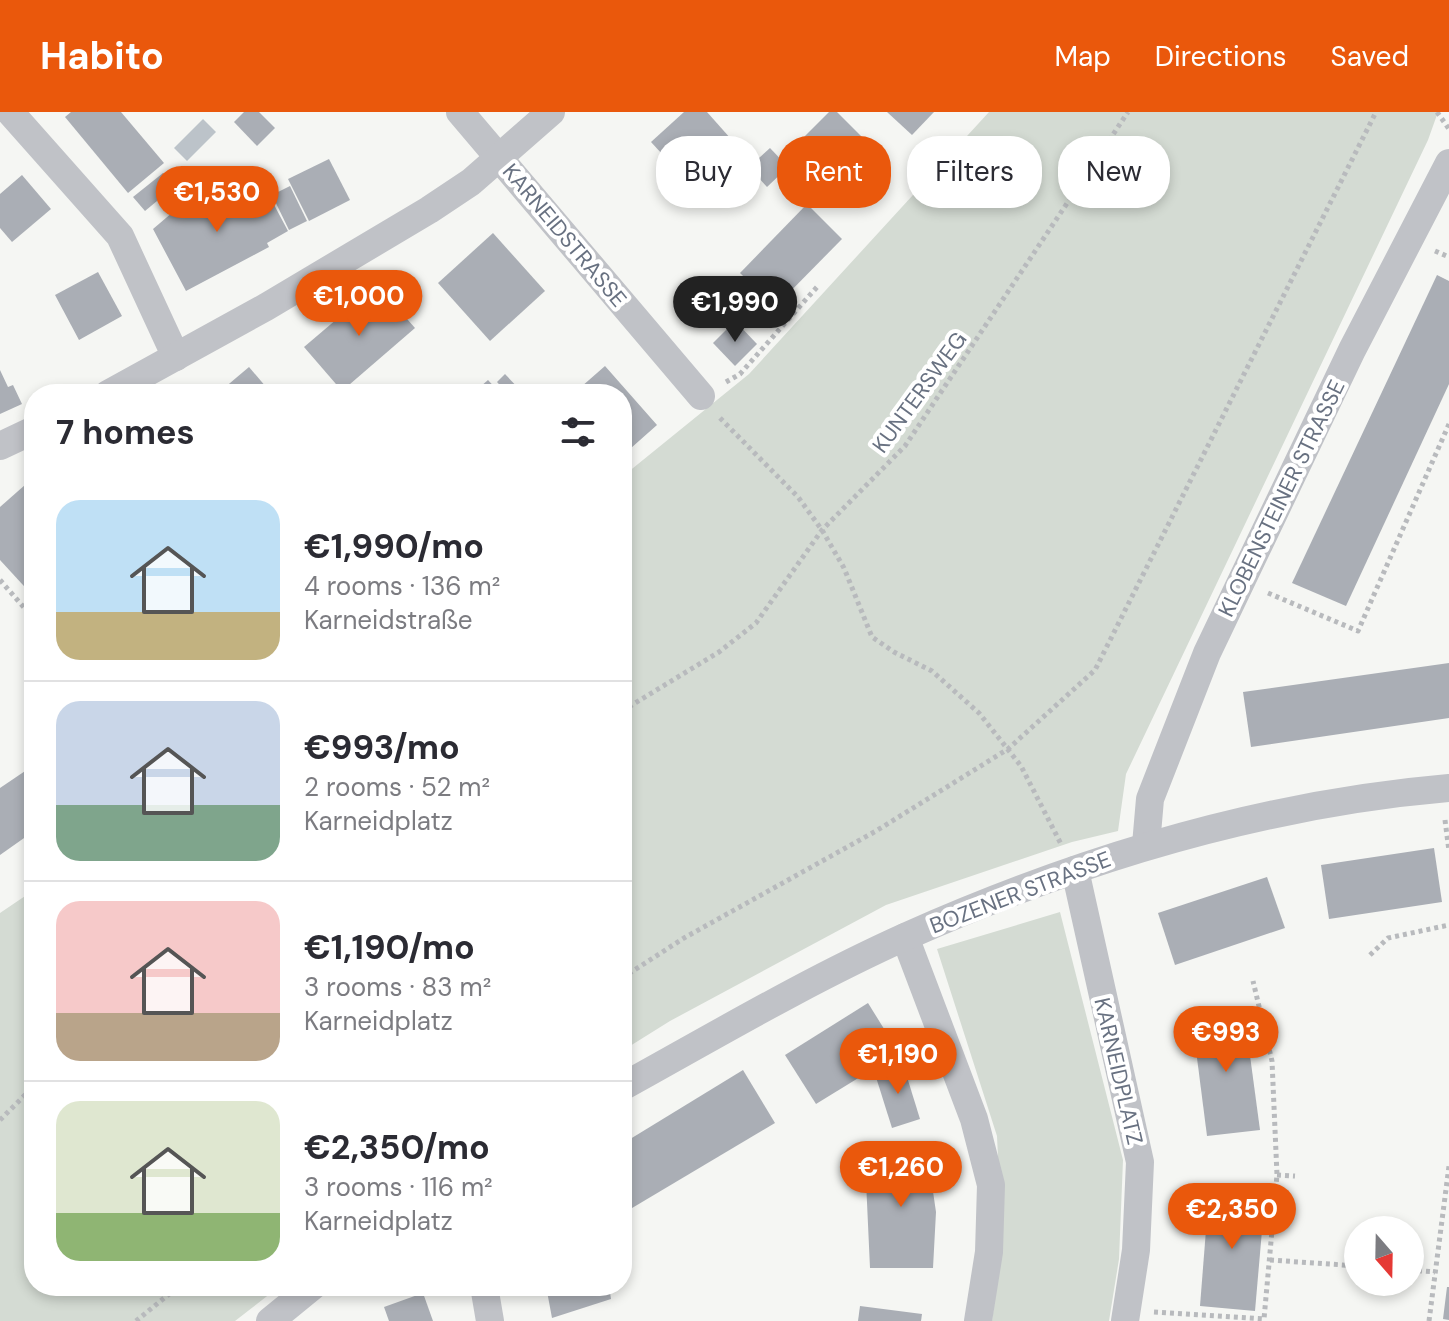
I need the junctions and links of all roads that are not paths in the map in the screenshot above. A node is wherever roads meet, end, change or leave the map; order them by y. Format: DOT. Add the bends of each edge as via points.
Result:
graph roads {
  1 [pos="10,112"];
  2 [pos="460,112"];
  3 [pos="551,112"];
  4 [pos="499,157"];
  5 [pos="1449,163"];
  6 [pos="176,357"];
  7 [pos="126,384"];
  8 [pos="701,396"];
  9 [pos="24,435"];
  10 [pos="0,446"];
  11 [pos="1449,788"];
  12 [pos="1146,845"];
  13 [pos="1075,870"];
  14 [pos="905,937"];
  15 [pos="632,1081"];
  16 [pos="301,1296"];
  17 [pos="486,1296"];
  18 [pos="1126,1316"];
  19 [pos="270,1321"];
  20 [pos="490,1321"];
  21 [pos="978,1321"];
  1 -- 6 [label="street" via="120,236"];
  2 -- 4 [label="street, KARNEIDSTRASSE"];
  3 -- 4 [label="street"];
  4 -- 6 [label="street" via="429,210"];
  4 -- 8 [label="street, KARNEIDSTRASSE"];
  5 -- 12 [label="street, KLOBENSTEINER STRASSE" via="1352,350 1207,653 1150,799"];
  6 -- 7 [label="street"];
  9 -- 10 [label="street"];
  11 -- 12 [label="street, BOZENER STRASSE" via="1300,809"];
  12 -- 13 [label="street, BOZENER STRASSE"];
  13 -- 14 [label="street, BOZENER STRASSE"];
  13 -- 18 [label="street, KARNEIDPLATZ" via="1140,1162"];
  14 -- 15 [label="street, BOZENER STRASSE"];
  14 -- 21 [label="street" via="974,1119 991,1185 989,1252"];
  16 -- 19 [label="street"];
  17 -- 20 [label="street"];
}
